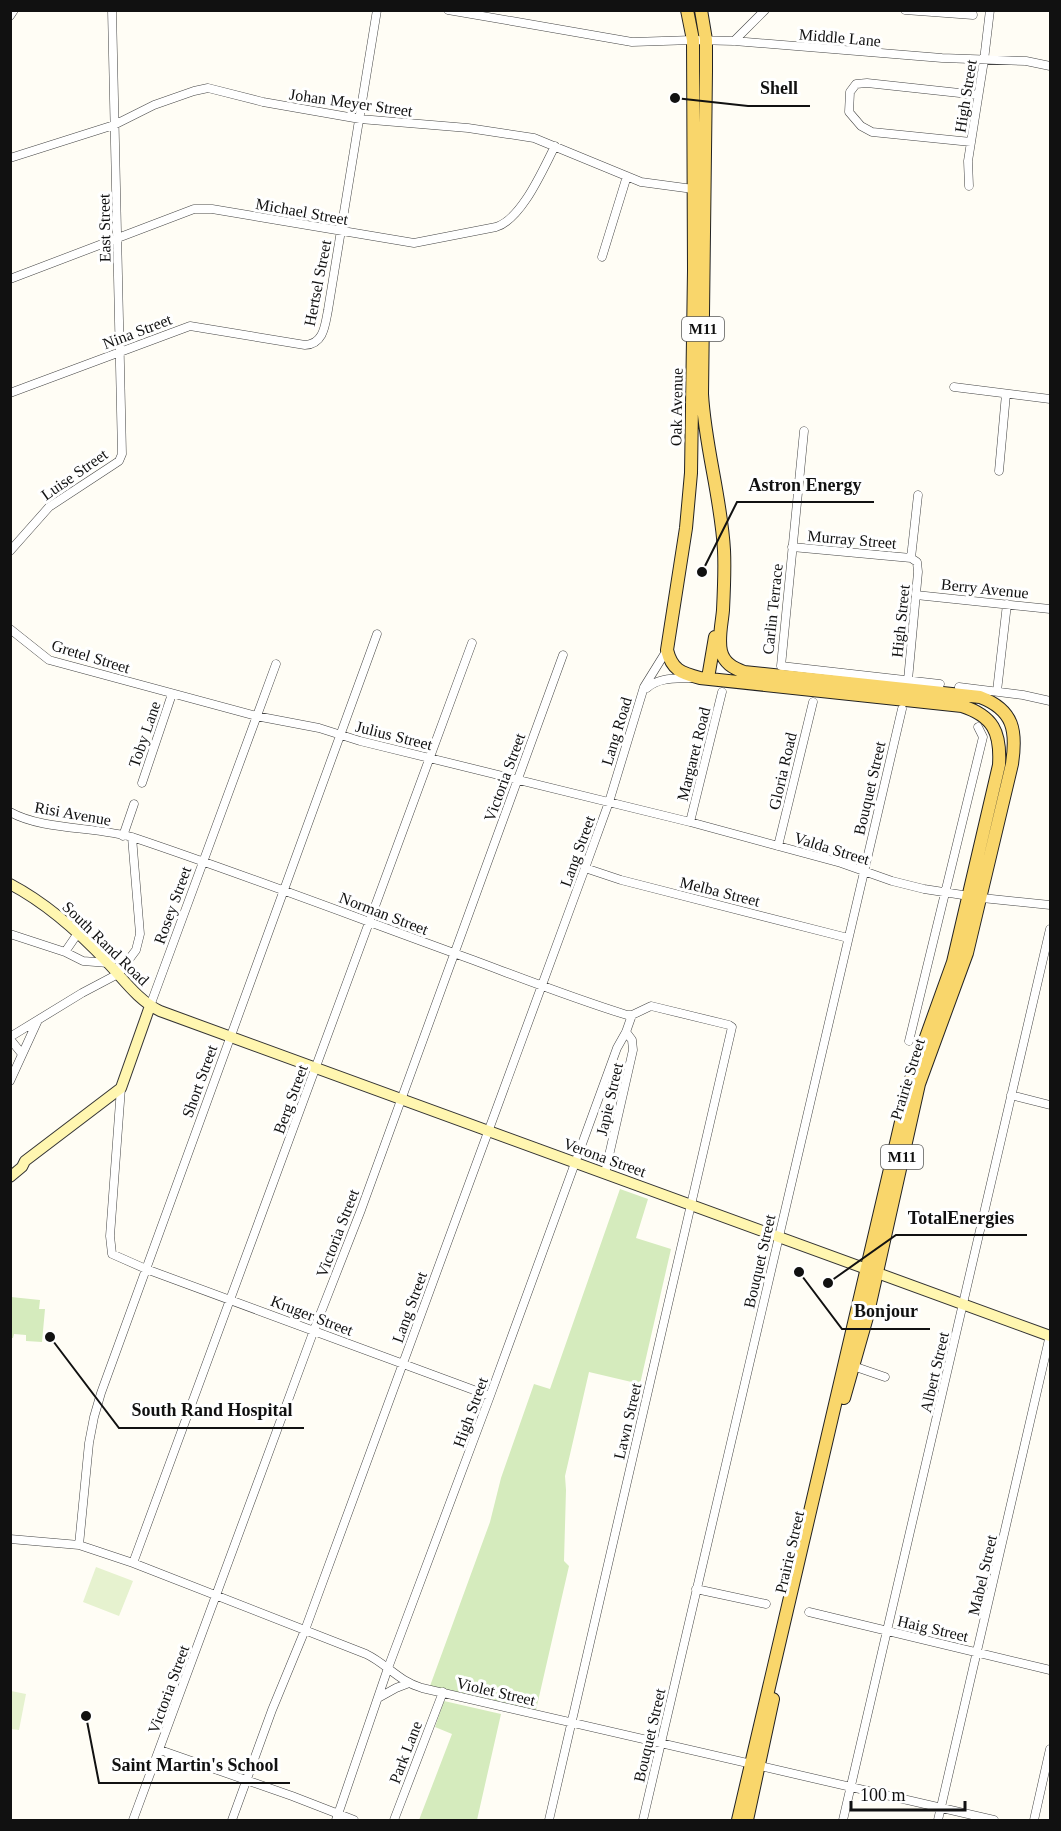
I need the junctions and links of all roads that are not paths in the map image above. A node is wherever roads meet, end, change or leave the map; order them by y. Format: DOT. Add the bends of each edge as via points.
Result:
graph roads {
  1 [pos="14,10"];
  2 [pos="112,10"];
  3 [pos="377,10"];
  4 [pos="448,10"];
  5 [pos="687,10"];
  6 [pos="701,10"];
  7 [pos="765,10"];
  8 [pos="905,10"];
  9 [pos="990,10"];
  10 [pos="973,15"];
  11 [pos="10,16"];
  12 [pos="749,27"];
  13 [pos="693,40"];
  14 [pos="706,40"];
  15 [pos="734,41"];
  16 [pos="756,43"];
  17 [pos="984,60"];
  18 [pos="1050,66"];
  19 [pos="978,95"];
  20 [pos="360,119"];
  21 [pos="114,125"];
  22 [pos="971,142"];
  23 [pos="555,146"];
  24 [pos="10,158"];
  25 [pos="627,176"];
  26 [pos="969,186"];
  27 [pos="693,189"];
  28 [pos="341,231"];
  29 [pos="118,238"];
  30 [pos="602,257"];
  31 [pos="10,279"];
  32 [pos="313,344"];
  33 [pos="120,351"];
  34 [pos="954,387"];
  35 [pos="10,393"];
  36 [pos="1006,394"];
  37 [pos="1050,399"];
  38 [pos="804,431"];
  39 [pos="123,444"];
  40 [pos="999,471"];
  41 [pos="918,495"];
  42 [pos="792,547"];
  43 [pos="10,551"];
  44 [pos="910,558"];
  45 [pos="916,595"];
  46 [pos="1007,604"];
  47 [pos="1050,609"];
  48 [pos="722,616"];
  49 [pos="10,629"];
  50 [pos="377,634"];
  51 [pos="472,643"];
  52 [pos="667,650"];
  53 [pos="563,655"];
  54 [pos="276,664"];
  55 [pos="672,665"];
  56 [pos="704,678"];
  57 [pos="908,680"];
  58 [pos="940,684"];
  59 [pos="958,687"];
  60 [pos="997,691"];
  61 [pos="722,692"];
  62 [pos="642,693"];
  63 [pos="172,694"];
  64 [pos="1050,701"];
  65 [pos="813,702"];
  66 [pos="902,709"];
  67 [pos="256,716"];
  68 [pos="978,726"];
  69 [pos="340,735"];
  70 [pos="430,757"];
  71 [pos="517,780"];
  72 [pos="142,783"];
  73 [pos="609,802"];
  74 [pos="134,804"];
  75 [pos="10,812"];
  76 [pos="690,822"];
  77 [pos="127,836"];
  78 [pos="778,846"];
  79 [pos="204,863"];
  80 [pos="585,868"];
  81 [pos="864,871"];
  82 [pos="10,884"];
  83 [pos="283,890"];
  84 [pos="946,893"];
  85 [pos="968,896"];
  86 [pos="982,898"];
  87 [pos="1050,905"];
  88 [pos="369,922"];
  89 [pos="1050,929"];
  90 [pos="10,933"];
  91 [pos="78,933"];
  92 [pos="848,938"];
  93 [pos="65,952"];
  94 [pos="454,954"];
  95 [pos="108,963"];
  96 [pos="118,974"];
  97 [pos="542,986"];
  98 [pos="150,1006"];
  99 [pos="629,1015"];
  100 [pos="39,1019"];
  101 [pos="626,1032"];
  102 [pos="230,1036"];
  103 [pos="10,1038"];
  104 [pos="909,1041"];
  105 [pos="22,1054"];
  106 [pos="316,1068"];
  107 [pos="10,1081"];
  108 [pos="121,1088"];
  109 [pos="1011,1095"];
  110 [pos="401,1099"];
  111 [pos="1050,1105"];
  112 [pos="489,1131"];
  113 [pos="25,1161"];
  114 [pos="576,1163"];
  115 [pos="10,1168"];
  116 [pos="605,1173"];
  117 [pos="10,1177"];
  118 [pos="691,1205"];
  119 [pos="778,1237"];
  120 [pos="125,1260"];
  121 [pos="146,1269"];
  122 [pos="872,1271"];
  123 [pos="231,1299"];
  124 [pos="963,1304"];
  125 [pos="314,1330"];
  126 [pos="1050,1336"];
  127 [pos="403,1364"];
  128 [pos="854,1366"];
  129 [pos="885,1377"];
  130 [pos="490,1396"];
  131 [pos="10,1539"];
  132 [pos="79,1545"];
  133 [pos="133,1563"];
  134 [pos="696,1589"];
  135 [pos="217,1596"];
  136 [pos="766,1604"];
  137 [pos="809,1612"];
  138 [pos="304,1630"];
  139 [pos="887,1631"];
  140 [pos="978,1653"];
  141 [pos="388,1668"];
  142 [pos="1050,1670"];
  143 [pos="409,1683"];
  144 [pos="442,1692"];
  145 [pos="378,1698"];
  146 [pos="571,1723"];
  147 [pos="660,1743"];
  148 [pos="160,1749"];
  149 [pos="1050,1749"];
  150 [pos="755,1765"];
  151 [pos="247,1780"];
  152 [pos="850,1788"];
  153 [pos="941,1809"];
  154 [pos="337,1817"];
  155 [pos="133,1821"];
  156 [pos="232,1821"];
  157 [pos="354,1821"];
  158 [pos="394,1821"];
  159 [pos="549,1821"];
  160 [pos="643,1821"];
  161 [pos="738,1821"];
  162 [pos="747,1821"];
  163 [pos="843,1821"];
  164 [pos="938,1821"];
  165 [pos="994,1821"];
  166 [pos="1034,1821"];
  1 -- 11 [label="street"];
  2 -- 21 [label="street, East Street"];
  3 -- 20 [label="street, Hertsel Street"];
  4 -- 13 [label="street" via="625,41"];
  5 -- 13 [label="main road, M11"];
  6 -- 14 [label="main road, M11"];
  7 -- 12 [label="street"];
  8 -- 10 [label="street"];
  9 -- 17 [label="street, High Street"];
  12 -- 15 [label="street"];
  12 -- 16 [label="street"];
  13 -- 14 [label="street, Middle Lane"];
  13 -- 27 [label="main road, Oak Avenue / M11"];
  14 -- 15 [label="street, Middle Lane"];
  14 -- 48 [label="main road, Oak Avenue / M11" via="702,394 723,548"];
  15 -- 16 [label="street, Middle Lane"];
  16 -- 17 [label="street, Middle Lane"];
  17 -- 18 [label="street, Middle Lane"];
  17 -- 19 [label="street, High Street"];
  19 -- 22 [label="street, High Street"];
  19 -- 22 [label="street" via="867,83 856,84 849,92 849,112 868,131"];
  20 -- 21 [label="street, Johan Meyer Street" via="208,88 154,105"];
  20 -- 23 [label="street, Johan Meyer Street" via="483,130 534,138"];
  20 -- 28 [label="street, Hertsel Street"];
  21 -- 24 [label="street, Johan Meyer Street"];
  21 -- 29 [label="street, East Street"];
  22 -- 26 [label="street, High Street"];
  23 -- 25 [label="street, Johan Meyer Street"];
  23 -- 28 [label="street, Michael Street" via="519,208 500,226 414,243"];
  25 -- 27 [label="street, Johan Meyer Street" via="650,184"];
  25 -- 30 [label="street"];
  27 -- 52 [label="main road, Oak Avenue / M11" via="691,482"];
  28 -- 29 [label="street, Michael Street" via="201,208"];
  28 -- 32 [label="street, Hertsel Street" via="324,329"];
  29 -- 31 [label="street, Michael Street"];
  29 -- 33 [label="street, East Street"];
  32 -- 33 [label="street, Nina Street" via="193,326"];
  33 -- 35 [label="street, Nina Street"];
  33 -- 39 [label="street, East Street"];
  34 -- 36 [label="street"];
  36 -- 37 [label="street"];
  36 -- 40 [label="street"];
  38 -- 42 [label="street, Carlin Terrace"];
  39 -- 43 [label="street, Luise Street" via="117,462 49,507"];
  41 -- 44 [label="street, High Street"];
  42 -- 44 [label="street, Murray Street"];
  42 -- 57 [label="street, Carlin Terrace" via="781,666"];
  44 -- 45 [label="street, High Street" via="918,568"];
  45 -- 46 [label="street, Berry Avenue"];
  45 -- 57 [label="street, High Street"];
  46 -- 47 [label="street, Berry Avenue"];
  46 -- 60 [label="street"];
  48 -- 56 [label="main road"];
  48 -- 86 [label="main road, Prairie Street / M11" via="722,654 729,664 744,672 980,697 1002,709 1012,725 1015,746"];
  49 -- 63 [label="street, Gretel Street" via="49,660"];
  50 -- 69 [label="street, Short Street"];
  51 -- 70 [label="street, Berg Street"];
  52 -- 55 [label="main road, Oak Avenue / M11"];
  52 -- 62 [label="street"];
  53 -- 71 [label="street, Victoria Street"];
  54 -- 67 [label="street, Rosey Street"];
  55 -- 56 [label="main road, Prairie Street / M11"];
  56 -- 62 [label="street, Lang Road" via="655,682"];
  56 -- 85 [label="main road, Prairie Street / M11" via="962,705 983,715 997,735 999,765"];
  57 -- 58 [label="street, Carlin Terrace"];
  59 -- 60 [label="street"];
  60 -- 64 [label="street"];
  61 -- 76 [label="street, Margaret Road"];
  62 -- 73 [label="street, Lang Road"];
  63 -- 67 [label="street, Julius Street"];
  63 -- 72 [label="street, Toby Lane"];
  65 -- 78 [label="street, Gloria Road"];
  66 -- 81 [label="street, Bouquet Street"];
  67 -- 69 [label="street, Julius Street"];
  67 -- 79 [label="street, Rosey Street"];
  68 -- 84 [label="street" via="983,737"];
  69 -- 70 [label="street, Julius Street"];
  69 -- 83 [label="street, Short Street"];
  70 -- 71 [label="street, Julius Street"];
  70 -- 88 [label="street, Berg Street"];
  71 -- 73 [label="street, Julius Street"];
  71 -- 94 [label="street, Victoria Street"];
  73 -- 76 [label="street, Valda Street"];
  73 -- 80 [label="street, Lang Street"];
  74 -- 77 [label="street"];
  75 -- 77 [label="street, Risi Avenue" via="43,823"];
  76 -- 78 [label="street, Valda Street"];
  77 -- 79 [label="street, Norman Street"];
  77 -- 96 [label="street" via="140,934 136,950"];
  78 -- 81 [label="street, Valda Street"];
  79 -- 83 [label="street, Norman Street"];
  79 -- 98 [label="street, Rosey Street"];
  80 -- 92 [label="street, Melba Street"];
  80 -- 97 [label="street, Lang Street"];
  81 -- 84 [label="street, Valda Street"];
  81 -- 92 [label="street, Bouquet Street"];
  82 -- 91 [label="main road, South Rand Road" via="41,902"];
  83 -- 88 [label="street, Norman Street"];
  83 -- 102 [label="street, Short Street"];
  84 -- 85 [label="street, Valda Street"];
  84 -- 104 [label="street"];
  85 -- 86 [label="street, Valda Street"];
  85 -- 122 [label="main road, Prairie Street / M11" via="953,962 911,1079"];
  86 -- 87 [label="street, Valda Street"];
  86 -- 122 [label="main road, Prairie Street / M11" via="963,967 920,1084"];
  88 -- 94 [label="street, Norman Street"];
  88 -- 106 [label="street, Berg Street"];
  89 -- 109 [label="street, Albert Street"];
  90 -- 93 [label="street"];
  91 -- 93 [label="street"];
  91 -- 95 [label="main road, South Rand Road"];
  92 -- 119 [label="street, Bouquet Street"];
  93 -- 95 [label="street" via="83,961"];
  94 -- 97 [label="street, Norman Street"];
  94 -- 110 [label="street, Victoria Street"];
  95 -- 96 [label="main road, South Rand Road"];
  96 -- 98 [label="main road, South Rand Road"];
  96 -- 100 [label="street"];
  97 -- 99 [label="street, Norman Street"];
  97 -- 112 [label="street, Lang Street"];
  98 -- 102 [label="main road, Verona Street"];
  98 -- 108 [label="main road, Rosey Street"];
  99 -- 101 [label="street, High Street"];
  99 -- 118 [label="street, Lawn Street" via="654,1007 732,1028"];
  100 -- 103 [label="street"];
  100 -- 105 [label="street"];
  101 -- 114 [label="street, High Street"];
  101 -- 116 [label="street, Japie Street" via="633,1050"];
  102 -- 106 [label="main road, Verona Street"];
  102 -- 121 [label="street, Short Street"];
  103 -- 105 [label="street"];
  105 -- 107 [label="street"];
  106 -- 110 [label="main road, Verona Street"];
  106 -- 123 [label="street, Berg Street"];
  108 -- 113 [label="main road"];
  108 -- 120 [label="street, Rosey Street" via="110,1244 112,1254"];
  109 -- 111 [label="street"];
  109 -- 124 [label="street, Albert Street"];
  110 -- 112 [label="main road, Verona Street"];
  110 -- 125 [label="street, Victoria Street"];
  112 -- 114 [label="main road, Verona Street"];
  112 -- 127 [label="street, Lang Street"];
  113 -- 115 [label="main road"];
  113 -- 117 [label="main road"];
  114 -- 116 [label="main road, Verona Street"];
  114 -- 130 [label="street, High Street"];
  116 -- 118 [label="main road, Verona Street"];
  118 -- 119 [label="main road, Verona Street"];
  118 -- 146 [label="street, Lawn Street"];
  119 -- 122 [label="main road, Verona Street"];
  119 -- 134 [label="street, Bouquet Street"];
  120 -- 121 [label="street, Kruger Street"];
  121 -- 123 [label="street, Kruger Street"];
  121 -- 132 [label="street, Short Street" via="91,1429"];
  122 -- 124 [label="main road, Verona Street"];
  122 -- 128 [label="main road, Prairie Street / M11"];
  122 -- 150 [label="main road, Prairie Street / M11" via="809,1511"];
  123 -- 125 [label="street, Kruger Street"];
  123 -- 133 [label="street, Berg Street"];
  124 -- 126 [label="main road, Verona Street"];
  124 -- 139 [label="street, Albert Street"];
  125 -- 127 [label="street, Kruger Street"];
  125 -- 135 [label="street, Victoria Street"];
  126 -- 140 [label="street, Mabel Street"];
  127 -- 130 [label="street, Kruger Street"];
  127 -- 138 [label="street, Lang Street"];
  128 -- 129 [label="street"];
  128 -- 150 [label="main road, Prairie Street / M11"];
  130 -- 141 [label="street, High Street"];
  131 -- 132 [label="street, Violet Street"];
  132 -- 133 [label="street, Violet Street"];
  133 -- 135 [label="street, Violet Street"];
  134 -- 136 [label="street"];
  134 -- 147 [label="street, Bouquet Street"];
  135 -- 138 [label="street, Violet Street"];
  135 -- 148 [label="street, Victoria Street"];
  137 -- 139 [label="street, Haig Street"];
  138 -- 141 [label="street, Violet Street" via="376,1658"];
  138 -- 151 [label="street, Lang Street"];
  139 -- 140 [label="street, Haig Street"];
  139 -- 152 [label="street, Albert Street"];
  140 -- 142 [label="street, Haig Street"];
  140 -- 153 [label="street, Mabel Street"];
  141 -- 143 [label="street, Violet Street"];
  141 -- 145 [label="street, High Street"];
  143 -- 144 [label="street, Violet Street"];
  143 -- 145 [label="street"];
  144 -- 146 [label="street, Violet Street"];
  144 -- 158 [label="street, Park Lane"];
  145 -- 154 [label="street, High Street"];
  146 -- 147 [label="street, Violet Street"];
  146 -- 159 [label="street, Lawn Street"];
  147 -- 150 [label="street, Violet Street"];
  147 -- 160 [label="street, Bouquet Street"];
  148 -- 151 [label="street"];
  148 -- 155 [label="street, Victoria Street"];
  149 -- 166 [label="street"];
  150 -- 152 [label="street, Violet Street"];
  150 -- 161 [label="main road, Prairie Street / M11"];
  150 -- 162 [label="main road, Prairie Street / M11"];
  151 -- 154 [label="street"];
  151 -- 156 [label="street, Lang Street"];
  152 -- 153 [label="street, Violet Street"];
  152 -- 163 [label="street, Albert Street"];
  153 -- 164 [label="street, Mabel Street"];
  153 -- 165 [label="street, Violet Street"];
  154 -- 157 [label="street"];
}
